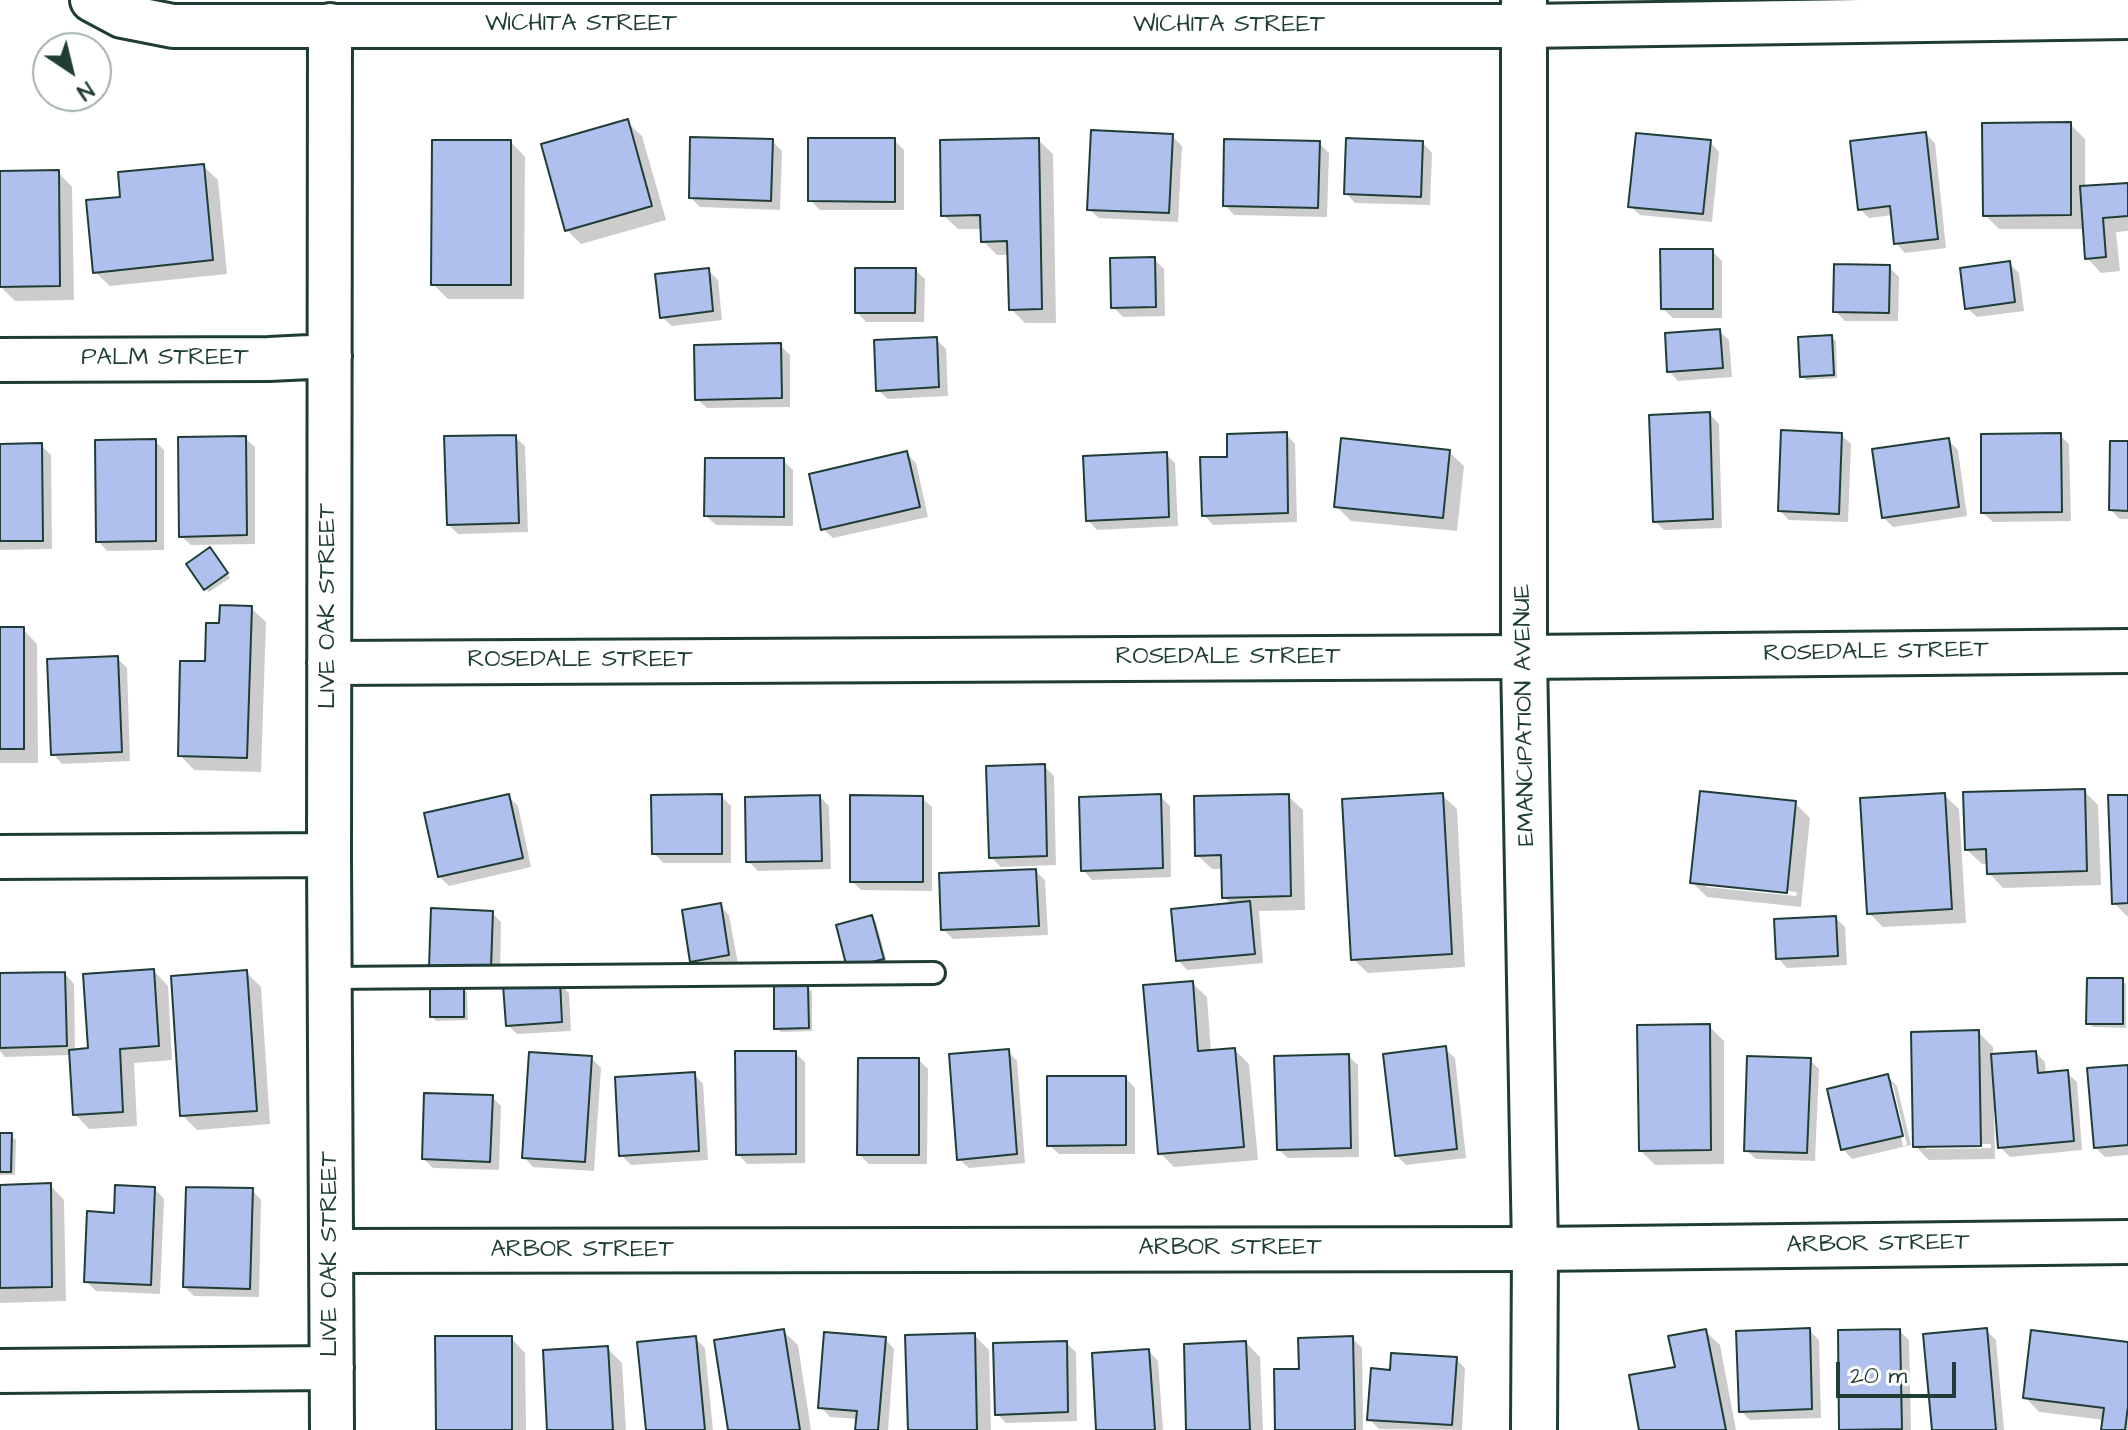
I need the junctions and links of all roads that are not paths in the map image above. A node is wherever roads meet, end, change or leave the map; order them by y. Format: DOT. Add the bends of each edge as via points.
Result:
graph roads {
  1 [pos="92,0"];
  2 [pos="1524,13"];
  3 [pos="2128,17"];
  4 [pos="330,25"];
  5 [pos="330,356"];
  6 [pos="0,360"];
  7 [pos="2128,651"];
  8 [pos="1524,657"];
  9 [pos="329,663"];
  10 [pos="329,855"];
  11 [pos="0,857"];
  12 [pos="934,973"];
  13 [pos="329,978"];
  14 [pos="2128,1242"];
  15 [pos="1535,1249"];
  16 [pos="331,1251"];
  17 [pos="332,1368"];
  18 [pos="0,1371"];
  19 [pos="332,1430"];
  20 [pos="1534,1430"];
  1 -- 4 [label="street" via="122,16 173,26"];
  2 -- 3 [label="street, WICHITA STREET"];
  2 -- 4 [label="street, WICHITA STREET"];
  2 -- 8 [label="main road, EMANCIPATION AVENUE"];
  4 -- 5 [label="street, LIVE OAK STREET"];
  5 -- 6 [label="street, PALM STREET"];
  5 -- 9 [label="street, LIVE OAK STREET"];
  7 -- 8 [label="street, ROSEDALE STREET"];
  8 -- 9 [label="street, ROSEDALE STREET"];
  8 -- 15 [label="main road, EMANCIPATION AVENUE"];
  9 -- 10 [label="street, LIVE OAK STREET"];
  10 -- 11 [label="street"];
  10 -- 13 [label="street, LIVE OAK STREET"];
  12 -- 13 [label="lane"];
  13 -- 16 [label="street, LIVE OAK STREET"];
  14 -- 15 [label="street, ARBOR STREET"];
  15 -- 16 [label="street, ARBOR STREET"];
  15 -- 20 [label="main road, EMANCIPATION AVENUE"];
  16 -- 17 [label="street, LIVE OAK STREET"];
  17 -- 18 [label="street"];
  17 -- 19 [label="street, LIVE OAK STREET"];
}
